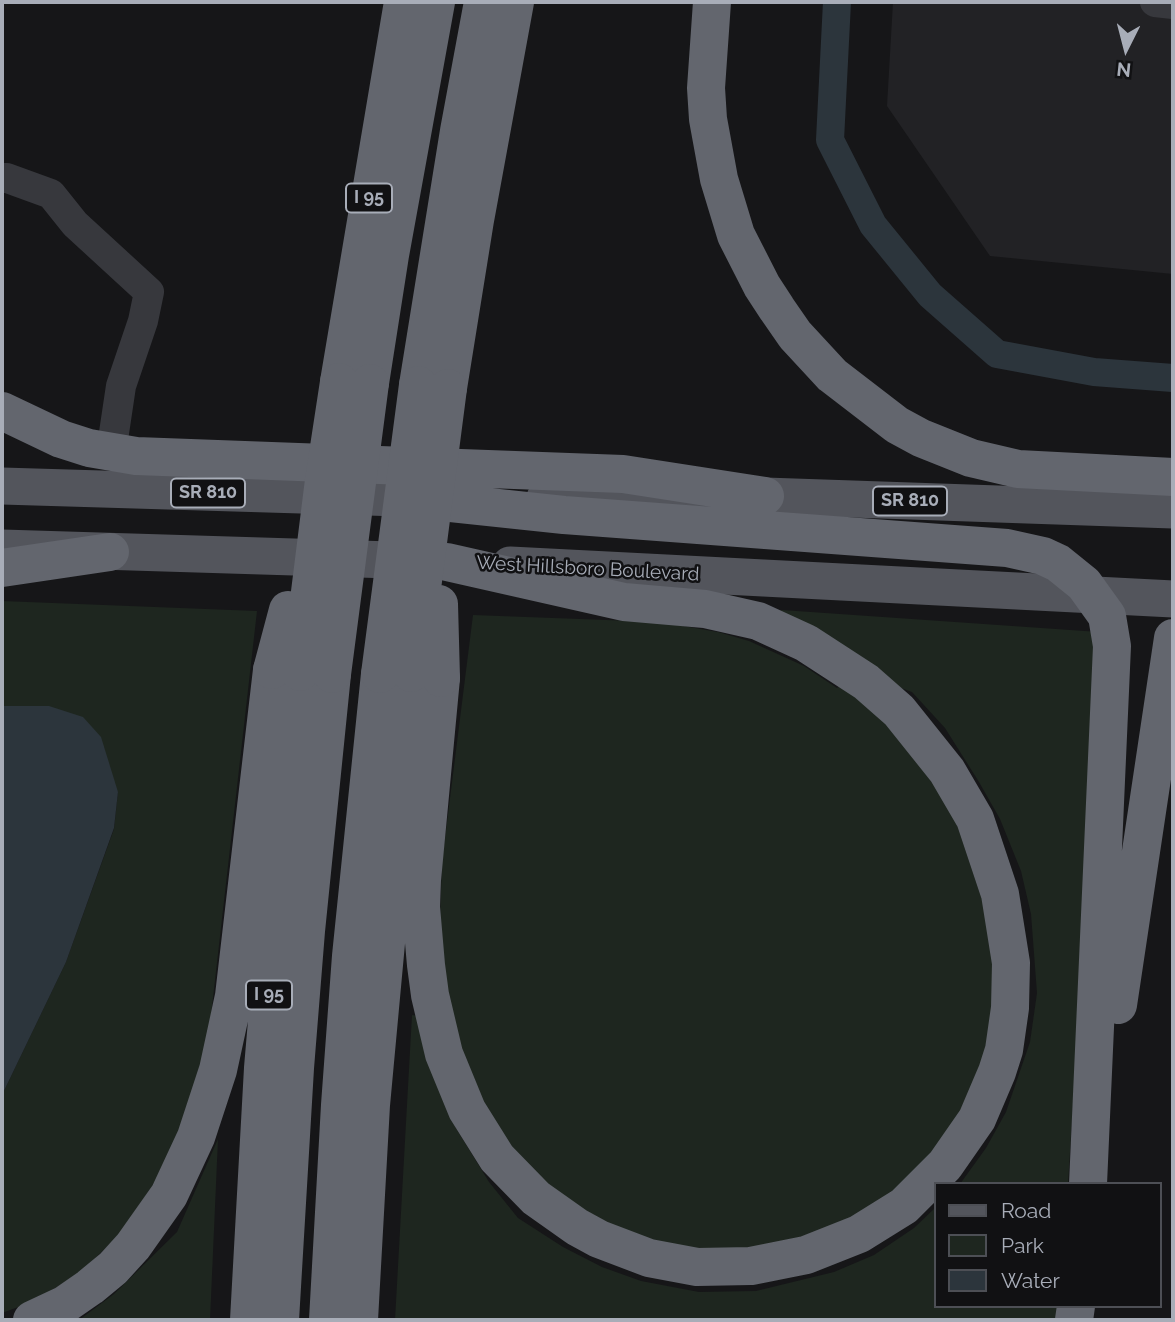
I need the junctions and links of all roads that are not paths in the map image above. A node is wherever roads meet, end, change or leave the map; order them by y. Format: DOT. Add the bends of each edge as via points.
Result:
graph roads {
  1 [pos="483,2"];
  2 [pos="515,2"];
  3 [pos="712,2"];
  4 [pos="1155,2"];
  5 [pos="1173,4"];
  6 [pos="410,5"];
  7 [pos="2,178"];
  8 [pos="355,383"];
  9 [pos="433,386"];
  10 [pos="2,411"];
  11 [pos="111,453"];
  12 [pos="1173,477"];
  13 [pos="2,486"];
  14 [pos="425,490"];
  15 [pos="765,496"];
  16 [pos="1173,510"];
  17 [pos="2,548"];
  18 [pos="110,552"];
  19 [pos="447,562"];
  20 [pos="2,568"];
  21 [pos="1093,594"];
  22 [pos="1173,599"];
  23 [pos="1173,638"];
  24 [pos="301,672"];
  25 [pos="410,675"];
  26 [pos="1089,1182"];
  27 [pos="1089,1182"];
  28 [pos="32,1320"];
  29 [pos="249,1320"];
  30 [pos="280,1320"];
  31 [pos="328,1320"];
  32 [pos="359,1320"];
  1 -- 9 [label="highway" via="446,211"];
  2 -- 9 [label="highway" via="475,220"];
  3 -- 12 [label="highway" via="708,119 719,179 736,234 777,309 832,375 897,425 971,458 1018,469"];
  4 -- 5 [label="lane"];
  6 -- 8 [label="highway, I 95"];
  7 -- 11 [label="lane" via="51,194 75,224 149,292 121,386"];
  8 -- 24 [label="highway, bridge"];
  8 -- 24 [label="highway, I 95, bridge" via="324,480"];
  9 -- 14 [label="highway, bridge"];
  9 -- 25 [label="highway, bridge"];
  10 -- 11 [label="highway" via="61,439"];
  11 -- 15 [label="highway" via="623,474"];
  13 -- 14 [label="main road, SR 810"];
  14 -- 15 [label="main road, SR 810"];
  14 -- 21 [label="highway" via="564,515 1007,548 1058,563"];
  14 -- 25 [label="highway, bridge"];
  15 -- 16 [label="main road, SR 810"];
  17 -- 18 [label="main road, West Hillsboro Boulevard"];
  18 -- 19 [label="main road, West Hillsboro Boulevard"];
  18 -- 20 [label="highway"];
  19 -- 21 [label="main road, West Hillsboro Boulevard"];
  19 -- 25 [label="highway" via="624,602 731,614 806,643 866,682 899,711 947,771 975,819 1000,894 1011,963 1010,1008 998,1072 977,1119 945,1165 904,1206 859,1234 806,1255 751,1266 696,1267 649,1258 577,1227 536,1198 497,1158 467,1110 444,1054 426,965"];
  21 -- 22 [label="main road, West Hillsboro Boulevard"];
  21 -- 26 [label="highway" via="1107,616 1112,668"];
  23 -- 27 [label="highway"];
  24 -- 28 [label="highway" via="218,1070 200,1126 169,1195 133,1246 90,1287"];
  24 -- 29 [label="highway, I 95" via="265,1041"];
  24 -- 30 [label="highway" via="304,944"];
  25 -- 31 [label="highway" via="351,956"];
  25 -- 32 [label="highway" via="371,1105"];
}
